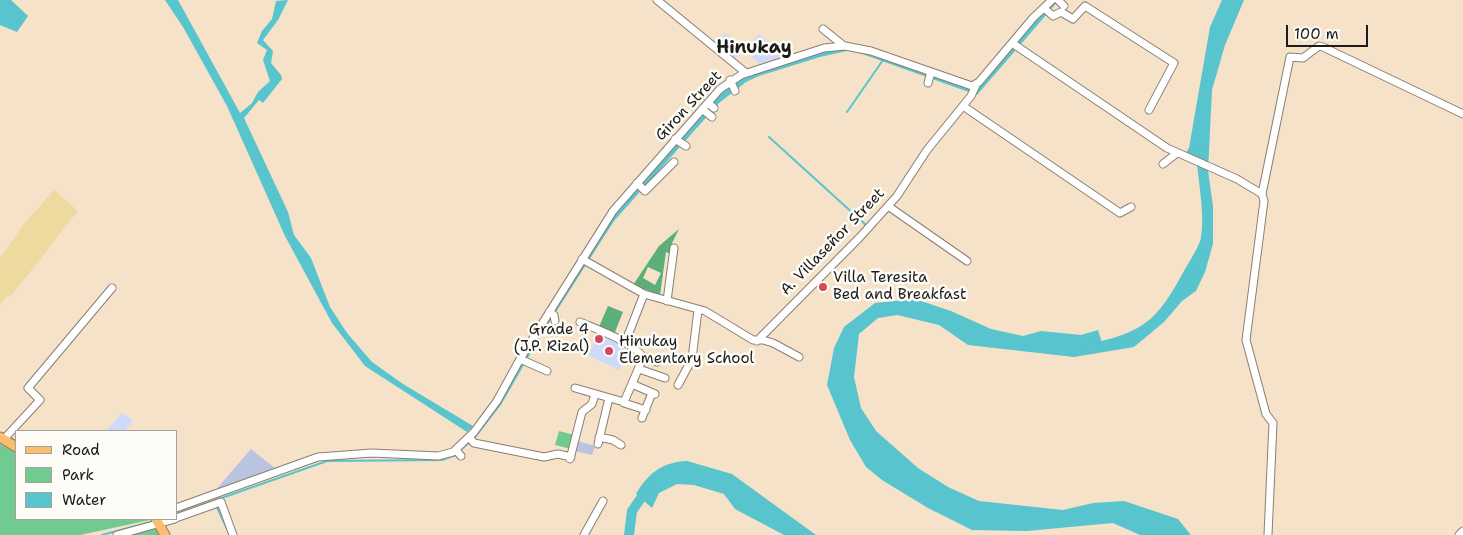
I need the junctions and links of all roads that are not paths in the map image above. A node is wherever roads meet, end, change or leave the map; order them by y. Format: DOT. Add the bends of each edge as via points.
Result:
graph roads {
  1 [pos="657,0"];
  2 [pos="1052,0"];
  3 [pos="1058,0"];
  4 [pos="1064,6"];
  5 [pos="1045,10"];
  6 [pos="823,28"];
  7 [pos="1014,45"];
  8 [pos="844,46"];
  9 [pos="746,73"];
  10 [pos="731,82"];
  11 [pos="973,90"];
  12 [pos="735,91"];
  13 [pos="963,106"];
  14 [pos="1149,110"];
  15 [pos="1463,114"];
  16 [pos="1180,155"];
  17 [pos="674,162"];
  18 [pos="1163,164"];
  19 [pos="639,185"];
  20 [pos="1262,194"];
  21 [pos="888,206"];
  22 [pos="1131,207"];
  23 [pos="674,248"];
  24 [pos="585,260"];
  25 [pos="968,261"];
  26 [pos="112,288"];
  27 [pos="644,294"];
  28 [pos="667,301"];
  29 [pos="698,310"];
  30 [pos="580,322"];
  31 [pos="757,341"];
  32 [pos="625,343"];
  33 [pos="642,356"];
  34 [pos="799,357"];
  35 [pos="523,361"];
  36 [pos="657,362"];
  37 [pos="639,369"];
  38 [pos="547,371"];
  39 [pos="664,378"];
  40 [pos="632,384"];
  41 [pos="678,385"];
  42 [pos="576,388"];
  43 [pos="595,394"];
  44 [pos="609,398"];
  45 [pos="624,403"];
  46 [pos="646,410"];
  47 [pos="642,418"];
  48 [pos="472,437"];
  49 [pos="2,438"];
  50 [pos="621,445"];
  51 [pos="15,446"];
  52 [pos="456,450"];
  53 [pos="461,456"];
  54 [pos="603,501"];
  55 [pos="178,507"];
  56 [pos="178,517"];
  57 [pos="157,522"];
  58 [pos="1463,531"];
  59 [pos="117,535"];
  60 [pos="165,535"];
  61 [pos="233,535"];
  62 [pos="584,535"];
  63 [pos="1268,535"];
  64 [pos="1459,535"];
  1 -- 9 [label="street"];
  2 -- 5 [label="street"];
  3 -- 4 [label="street"];
  5 -- 7 [label="street"];
  5 -- 14 [label="street" via="1053,16 1062,12 1074,19 1085,6 1174,63"];
  6 -- 8 [label="street"];
  7 -- 11 [label="street"];
  7 -- 16 [label="street"];
  8 -- 9 [label="street, Giron Street" via="760,73"];
  8 -- 11 [label="street, Giron Street" via="870,51 930,77 964,84"];
  9 -- 10 [label="street, Giron Street"];
  10 -- 12 [label="street"];
  10 -- 19 [label="street, Giron Street"];
  11 -- 13 [label="street, A. Villaseñor Street"];
  13 -- 21 [label="street, A. Villaseñor Street"];
  13 -- 22 [label="street" via="1120,213"];
  15 -- 20 [label="street" via="1323,47 1319,46 1304,58 1290,57"];
  16 -- 18 [label="street"];
  16 -- 20 [label="street" via="1237,179"];
  17 -- 19 [label="street" via="645,191"];
  19 -- 24 [label="street, Giron Street" via="613,211"];
  20 -- 63 [label="street" via="1264,201 1246,340 1266,414 1274,423"];
  21 -- 25 [label="street"];
  21 -- 31 [label="street, A. Villaseñor Street"];
  23 -- 28 [label="street"];
  24 -- 27 [label="street"];
  24 -- 35 [label="street, Giron Street"];
  26 -- 49 [label="street" via="28,388 40,400"];
  27 -- 28 [label="street"];
  27 -- 32 [label="street"];
  28 -- 29 [label="street"];
  29 -- 31 [label="street"];
  29 -- 41 [label="street" via="692,359"];
  30 -- 32 [label="street"];
  31 -- 34 [label="street" via="774,343"];
  32 -- 33 [label="street"];
  33 -- 36 [label="street"];
  33 -- 37 [label="street"];
  35 -- 38 [label="street"];
  35 -- 48 [label="street, Giron Street"];
  37 -- 39 [label="street"];
  37 -- 40 [label="street"];
  40 -- 44 [label="street" via="624,402"];
  40 -- 46 [label="street" via="654,394"];
  42 -- 43 [label="street"];
  43 -- 44 [label="street"];
  43 -- 48 [label="street" via="592,404 582,412 571,458 558,454 544,457"];
  44 -- 50 [label="street" via="599,440 613,440"];
  45 -- 46 [label="street"];
  46 -- 47 [label="street"];
  48 -- 52 [label="street, Giron Street"];
  49 -- 51 [label="main road"];
  52 -- 53 [label="street"];
  52 -- 55 [label="street" via="438,456 372,453 318,457"];
  54 -- 62 [label="street"];
  56 -- 61 [label="street" via="221,502"];
  57 -- 59 [label="street"];
  57 -- 60 [label="main road"];
  58 -- 64 [label="street"];
}
